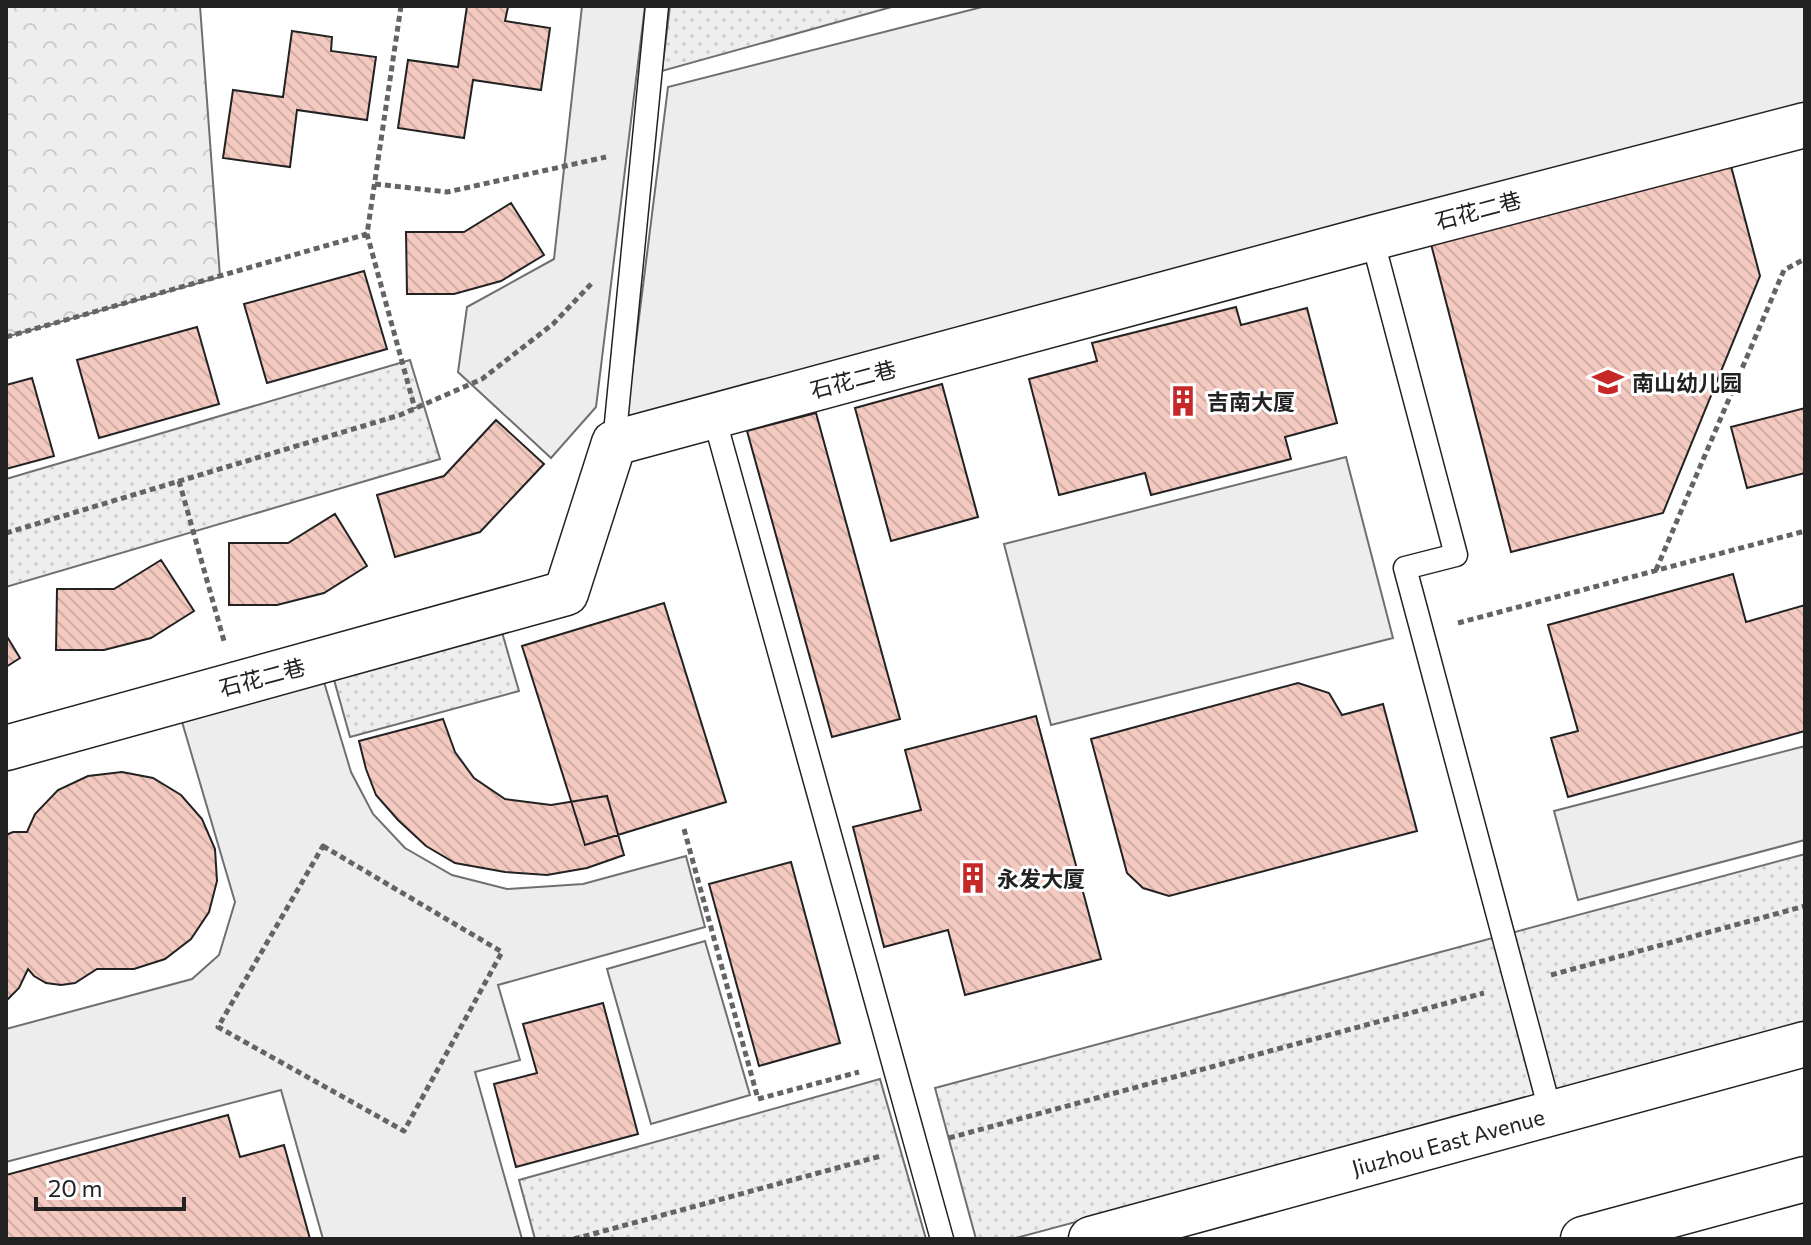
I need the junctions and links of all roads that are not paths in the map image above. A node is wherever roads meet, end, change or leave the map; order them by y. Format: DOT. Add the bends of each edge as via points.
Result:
graph roads {
  1 [pos="657,6"];
  2 [pos="1805,125"];
  3 [pos="1372,238"];
  4 [pos="714,417"];
  5 [pos="614,443"];
  6 [pos="6,748"];
  7 [pos="1805,1044"];
  8 [pos="1551,1114"];
  9 [pos="1805,1179"];
  10 [pos="942,1239"];
  11 [pos="1091,1239"];
  12 [pos="1583,1239"];
  1 -- 5 [label="lane"];
  2 -- 3 [label="street, 石花二巷"];
  3 -- 4 [label="street, 石花二巷"];
  3 -- 8 [label="lane" via="1456,555 1405,568"];
  4 -- 5 [label="street, 石花二巷"];
  4 -- 10 [label="lane"];
  5 -- 6 [label="street, 石花二巷" via="566,593"];
  7 -- 8 [label="street, Jiuzhou East Avenue"];
  8 -- 11 [label="street, Jiuzhou East Avenue"];
  9 -- 12 [label="street"];
}
